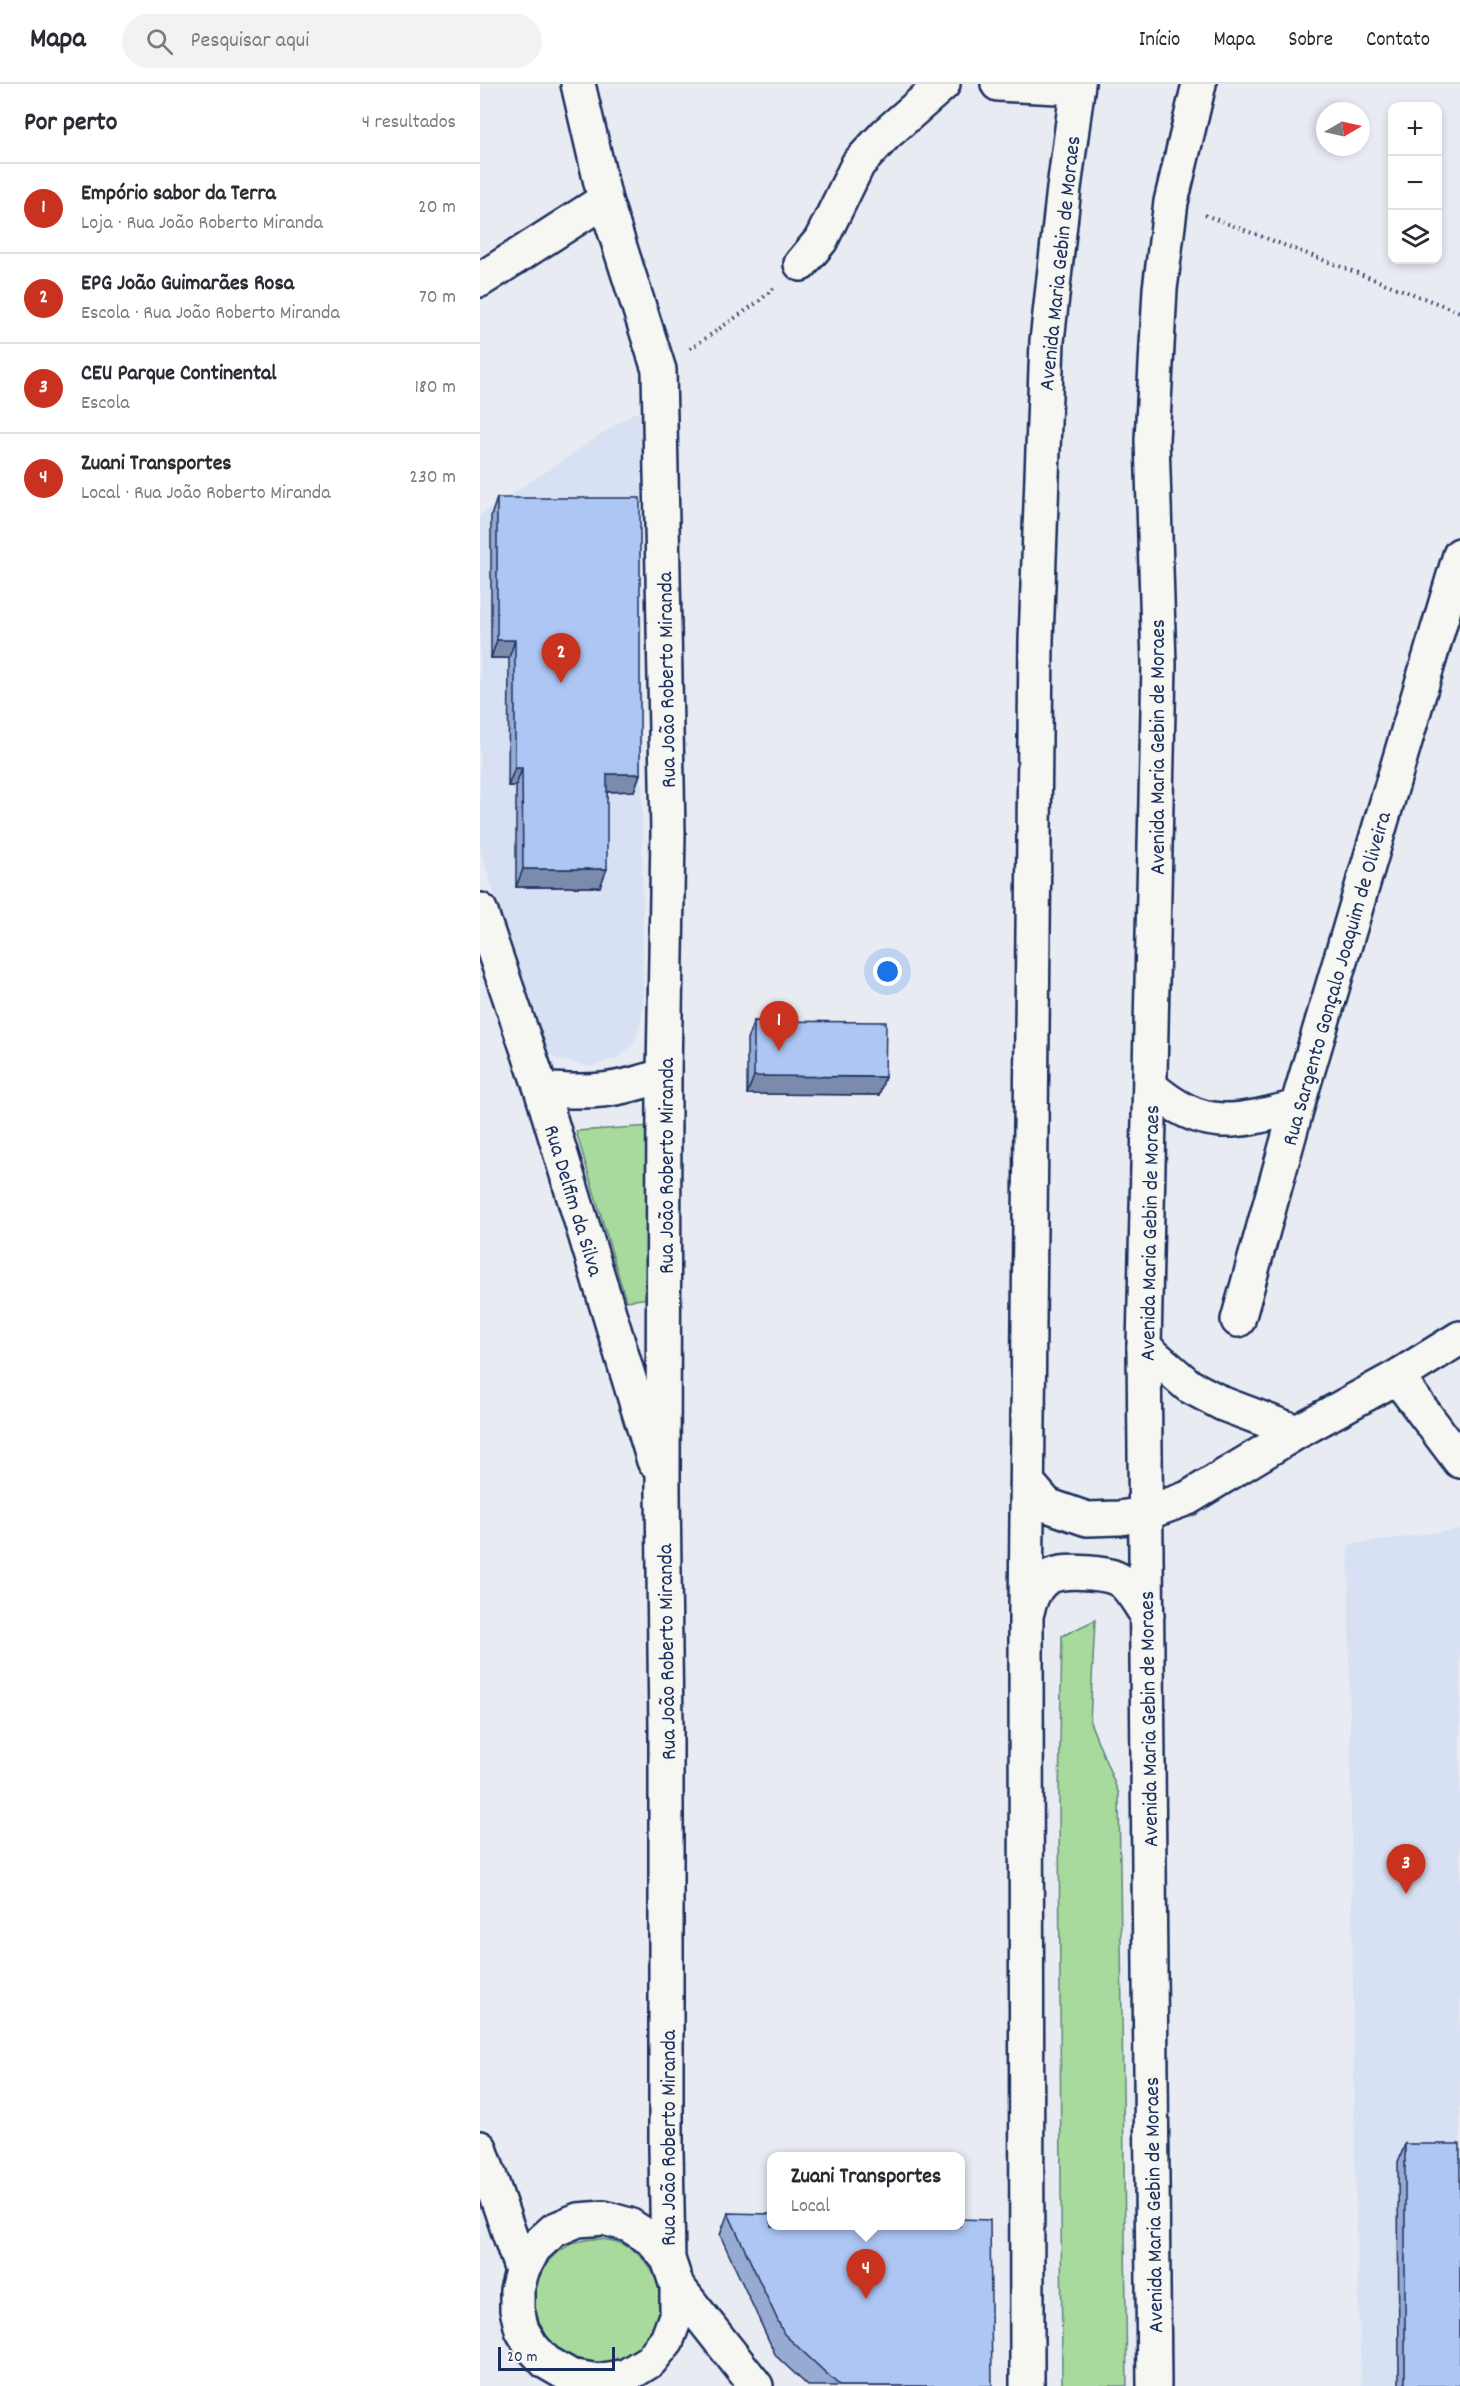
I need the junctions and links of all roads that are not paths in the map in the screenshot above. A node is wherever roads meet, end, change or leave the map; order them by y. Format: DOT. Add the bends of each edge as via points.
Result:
graph roads {
  1 [pos="578,84"];
  2 [pos="944,84"];
  3 [pos="998,84"];
  4 [pos="1199,84"];
  5 [pos="1077,86"];
  6 [pos="605,200"];
  7 [pos="801,264"];
  8 [pos="480,279"];
  9 [pos="1460,555"];
  10 [pos="480,910"];
  11 [pos="664,1075"];
  12 [pos="1151,1087"];
  13 [pos="542,1089"];
  14 [pos="1297,1107"];
  15 [pos="1238,1320"];
  16 [pos="1460,1338"];
  17 [pos="1144,1347"];
  18 [pos="1397,1377"];
  19 [pos="1297,1432"];
  20 [pos="1460,1461"];
  21 [pos="1028,1483"];
  22 [pos="663,1492"];
  23 [pos="1144,1514"];
  24 [pos="1026,1614"];
  25 [pos="1147,1615"];
  26 [pos="480,2148"];
  27 [pos="522,2271"];
  28 [pos="672,2272"];
  29 [pos="550,2374"];
  30 [pos="756,2386"];
  31 [pos="1027,2386"];
  32 [pos="1154,2386"];
  1 -- 6 [label="street, Rua João Roberto Miranda"];
  2 -- 7 [label="street" via="858,164 821,240"];
  3 -- 5 [label="street"];
  4 -- 12 [label="street, Avenida Maria Gebin de Moraes" via="1171,202 1160,289 1152,440 1159,664"];
  5 -- 21 [label="street, Avenida Maria Gebin de Moraes" via="1047,341 1038,580"];
  6 -- 8 [label="street"];
  6 -- 11 [label="street, Rua João Roberto Miranda" via="659,370 668,833"];
  9 -- 14 [label="street, Rua Sargento Gonçalo Joaquim de Oliveira"];
  10 -- 13 [label="street, Rua Delfim da Silva"];
  11 -- 13 [label="street" via="625,1088 579,1093"];
  11 -- 22 [label="street, Rua João Roberto Miranda"];
  12 -- 14 [label="street" via="1184,1110 1218,1121 1259,1117"];
  12 -- 17 [label="street, Avenida Maria Gebin de Moraes"];
  13 -- 22 [label="street, Rua Delfim da Silva"];
  14 -- 15 [label="street, Rua Sargento Gonçalo Joaquim de Oliveira"];
  16 -- 18 [label="street"];
  17 -- 19 [label="street" via="1189,1386 1223,1404"];
  17 -- 23 [label="street, Avenida Maria Gebin de Moraes"];
  18 -- 19 [label="street"];
  18 -- 20 [label="street"];
  19 -- 23 [label="street" via="1188,1498"];
  21 -- 23 [label="street" via="1047,1505 1087,1519"];
  21 -- 24 [label="street, Avenida Maria Gebin de Moraes"];
  22 -- 28 [label="street, Rua João Roberto Miranda"];
  23 -- 25 [label="street, Avenida Maria Gebin de Moraes"];
  24 -- 25 [label="street" via="1030,1598 1040,1584 1059,1572 1106,1575 1122,1581"];
  24 -- 31 [label="street, Avenida Maria Gebin de Moraes"];
  25 -- 32 [label="street, Avenida Maria Gebin de Moraes"];
  26 -- 27 [label="street"];
  27 -- 28 [label="street" via="534,2248 554,2230 578,2220 604,2218 629,2225 651,2239"];
  27 -- 29 [label="street" via="517,2290 522,2330"];
  28 -- 29 [label="street" via="677,2313 667,2340 650,2361 626,2376 598,2380"];
  28 -- 30 [label="street"];
}
